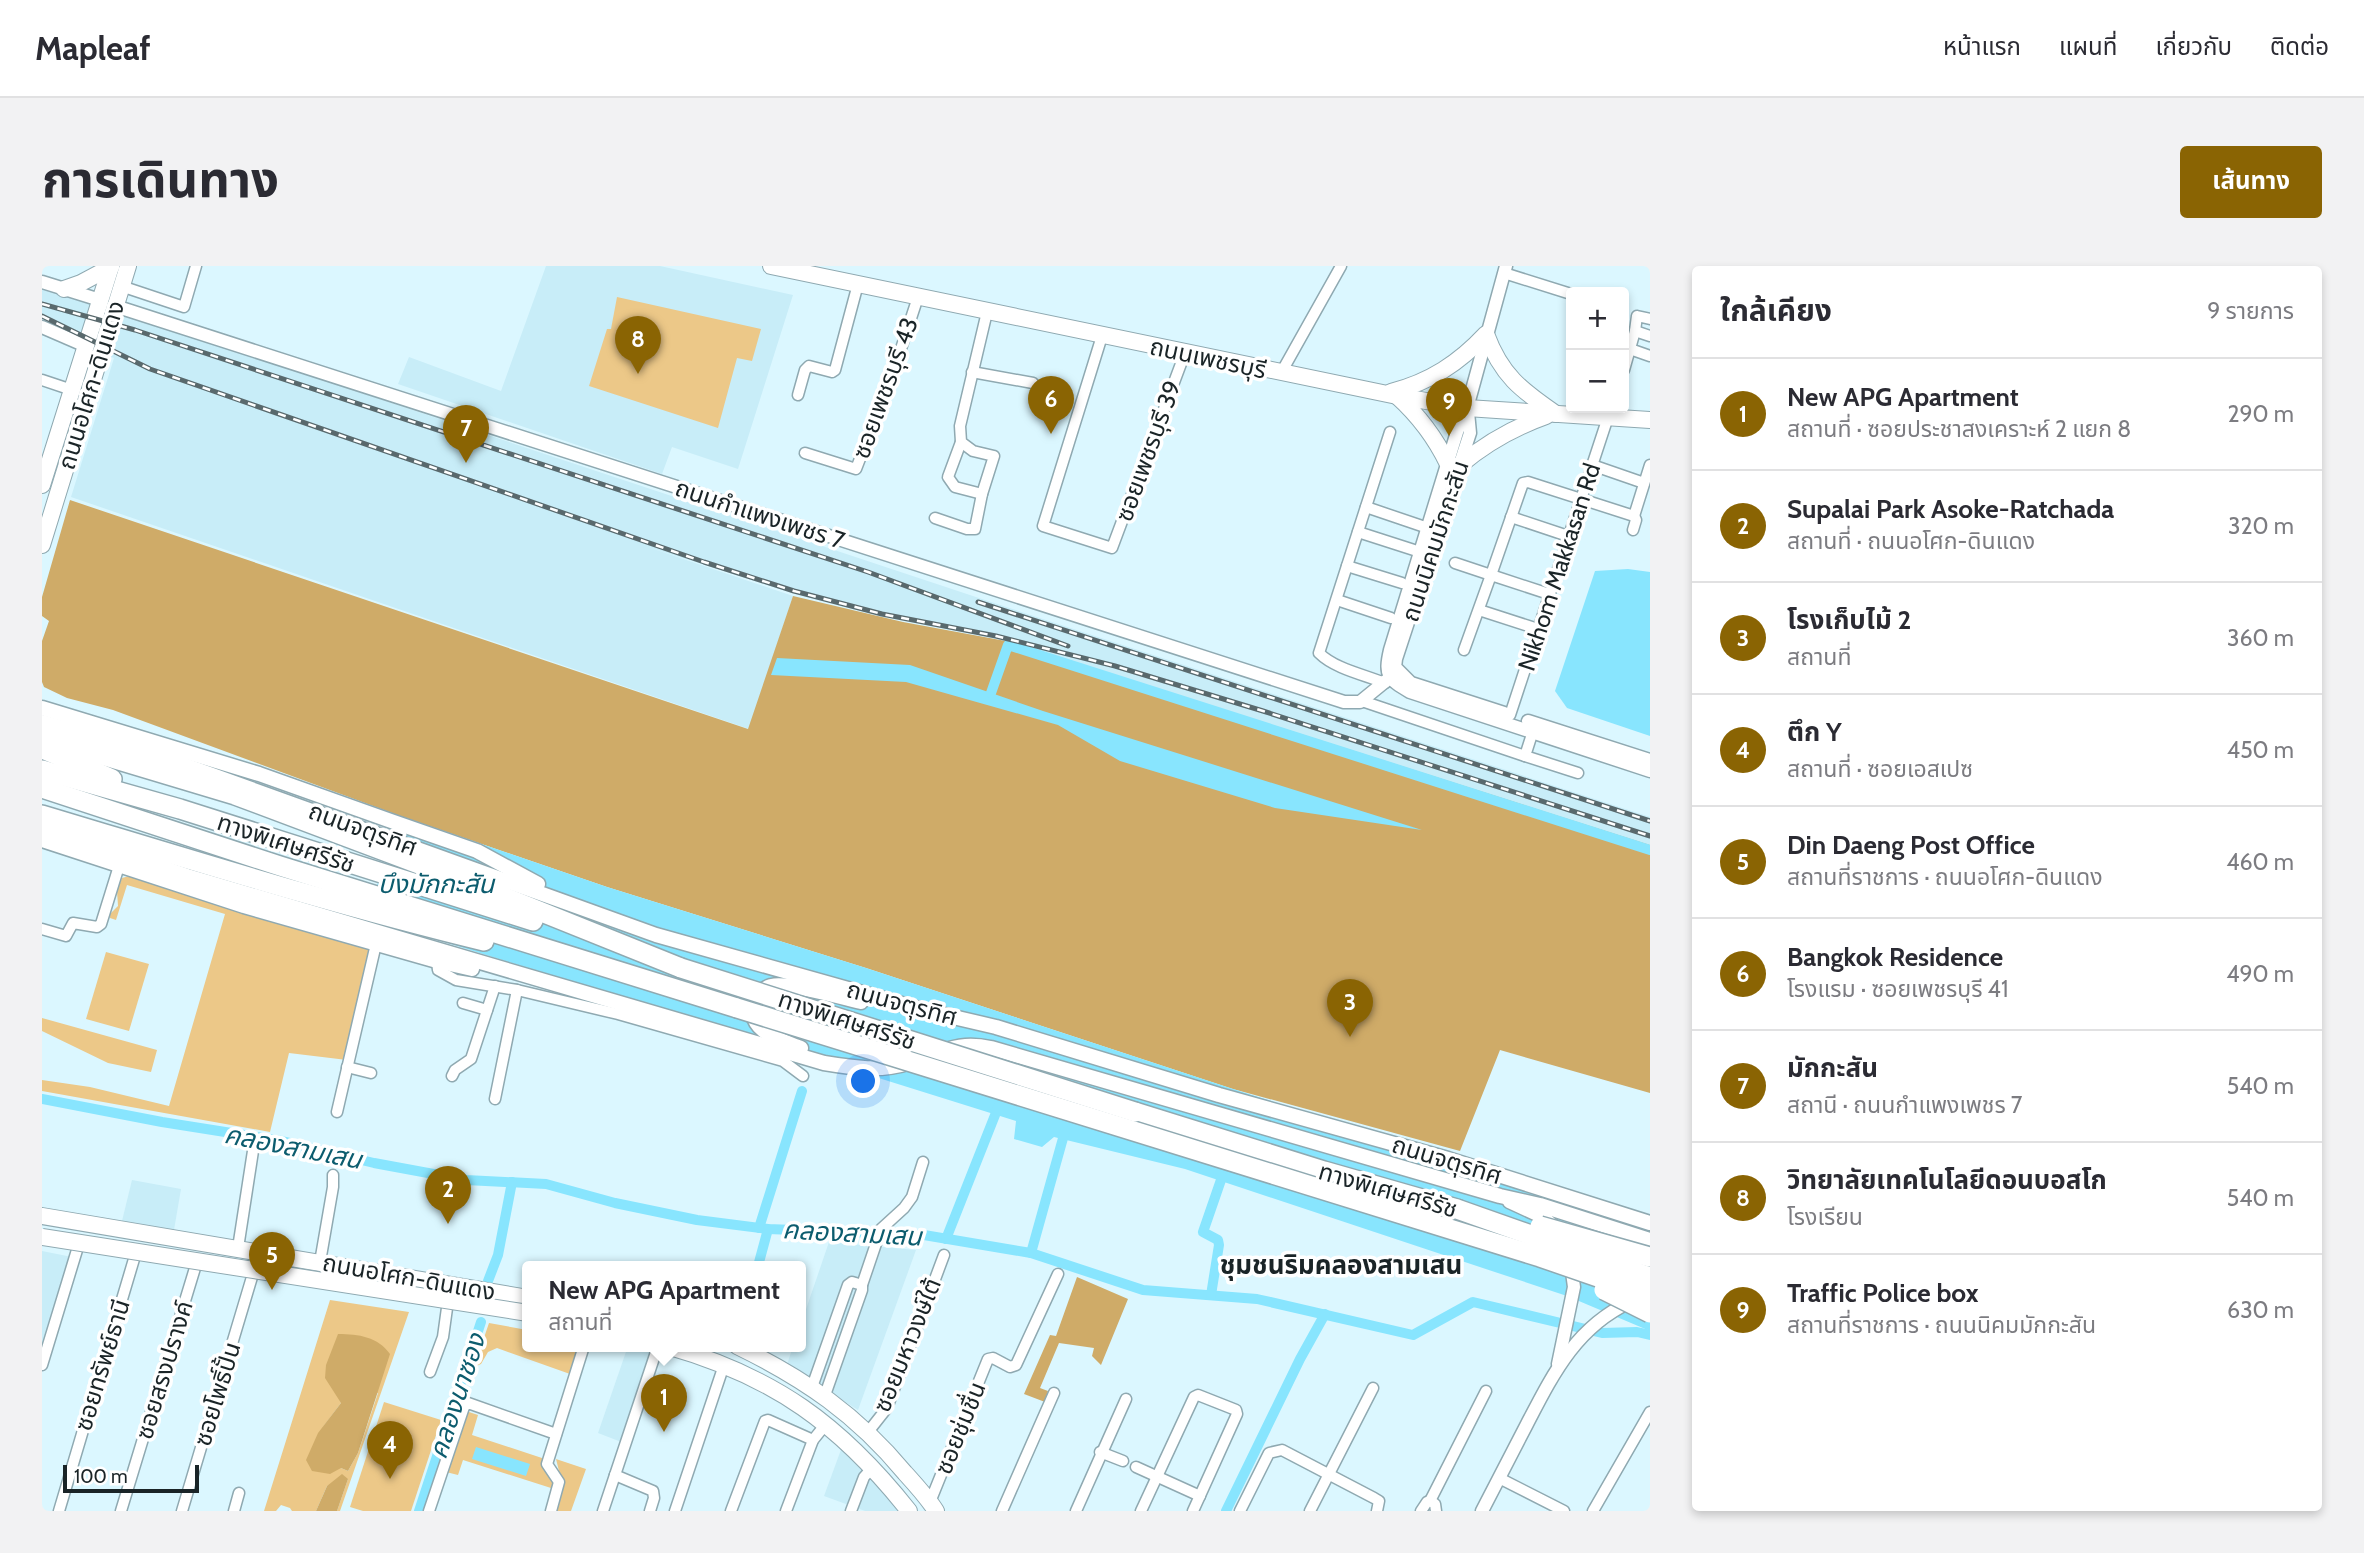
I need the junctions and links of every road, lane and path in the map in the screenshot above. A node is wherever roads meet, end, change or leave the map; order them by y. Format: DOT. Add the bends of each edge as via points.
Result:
graph roads {
  1 [pos="111,266"];
  2 [pos="128,266"];
  3 [pos="196,266"];
  4 [pos="771,266"];
  5 [pos="1341,266"];
  6 [pos="1504,268"];
  7 [pos="42,282"];
  8 [pos="858,284"];
  9 [pos="121,286"];
  10 [pos="64,289"];
  11 [pos="1566,293"];
  12 [pos="918,298"];
  13 [pos="107,303"];
  14 [pos="987,312"];
  15 [pos="1629,313"];
  16 [pos="1637,316"];
  17 [pos="1650,319"];
  18 [pos="42,327"];
  19 [pos="1635,331"];
  20 [pos="1486,334"];
  21 [pos="1102,336"];
  22 [pos="1650,336"];
  23 [pos="86,346"];
  24 [pos="1630,349"];
  25 [pos="1629,352"];
  26 [pos="1185,353"];
  27 [pos="1650,356"];
  28 [pos="972,372"];
  29 [pos="1281,373"];
  30 [pos="42,380"];
  31 [pos="1033,383"];
  32 [pos="72,390"];
  33 [pos="798,395"];
  34 [pos="1391,395"];
  35 [pos="1467,408"];
  36 [pos="1609,413"];
  37 [pos="1555,415"];
  38 [pos="1650,420"];
  39 [pos="1390,432"];
  40 [pos="961,442"];
  41 [pos="805,453"];
  42 [pos="1454,465"];
  43 [pos="1592,465"];
  44 [pos="1650,465"];
  45 [pos="1644,483"];
  46 [pos="42,485"];
  47 [pos="982,494"];
  48 [pos="1581,498"];
  49 [pos="1366,507"];
  50 [pos="1634,516"];
  51 [pos="1511,517"];
  52 [pos="935,518"];
  53 [pos="1422,526"];
  54 [pos="1633,530"];
  55 [pos="1358,532"];
  56 [pos="1568,537"];
  57 [pos="42,545"];
  58 [pos="1414,550"];
  59 [pos="1455,563"];
  60 [pos="1347,566"];
  61 [pos="1491,575"];
  62 [pos="1402,583"];
  63 [pos="1549,594"];
  64 [pos="1337,600"];
  65 [pos="1479,610"];
  66 [pos="1391,618"];
  67 [pos="1538,629"];
  68 [pos="1464,650"];
  69 [pos="1391,678"];
  70 [pos="1362,701"];
  71 [pos="42,708"];
  72 [pos="1510,715"];
  73 [pos="42,722"];
  74 [pos="1532,731"];
  75 [pos="42,737"];
  76 [pos="42,748"];
  77 [pos="1525,756"];
  78 [pos="1650,760"];
  79 [pos="42,770"];
  80 [pos="1650,771"];
  81 [pos="1578,774"];
  82 [pos="42,788"];
  83 [pos="42,803"];
  84 [pos="180,809"];
  85 [pos="42,815"];
  86 [pos="42,827"];
  87 [pos="167,830"];
  88 [pos="42,840"];
  89 [pos="119,866"];
  90 [pos="581,907"];
  91 [pos="42,929"];
  92 [pos="376,944"];
  93 [pos="437,961"];
  94 [pos="681,968"];
  95 [pos="621,972"];
  96 [pos="542,982"];
  97 [pos="495,986"];
  98 [pos="517,990"];
  99 [pos="463,1003"];
  100 [pos="919,1009"];
  101 [pos="487,1010"];
  102 [pos="837,1065"];
  103 [pos="347,1067"];
  104 [pos="371,1073"];
  105 [pos="453,1076"];
  106 [pos="803,1076"];
  107 [pos="495,1099"];
  108 [pos="337,1112"];
  109 [pos="253,1151"];
  110 [pos="923,1163"];
  111 [pos="333,1175"];
  112 [pos="1500,1196"];
  113 [pos="1457,1209"];
  114 [pos="42,1216"];
  115 [pos="59,1219"];
  116 [pos="1650,1223"];
  117 [pos="42,1225"];
  118 [pos="119,1229"];
  119 [pos="1650,1240"];
  120 [pos="46,1242"];
  121 [pos="238,1248"];
  122 [pos="77,1250"];
  123 [pos="113,1255"];
  124 [pos="944,1255"];
  125 [pos="1540,1257"];
  126 [pos="1650,1257"];
  127 [pos="134,1259"];
  128 [pos="320,1262"];
  129 [pos="195,1268"];
  130 [pos="1058,1274"];
  131 [pos="1650,1276"];
  132 [pos="252,1277"];
  133 [pos="1650,1295"];
  134 [pos="522,1297"];
  135 [pos="522,1298"];
  136 [pos="447,1308"];
  137 [pos="522,1312"];
  138 [pos="1650,1313"];
  139 [pos="522,1319"];
  140 [pos="44,1351"];
  141 [pos="582,1352"];
  142 [pos="656,1352"];
  143 [pos="685,1352"];
  144 [pos="719,1352"];
  145 [pos="750,1352"];
  146 [pos="724,1365"];
  147 [pos="42,1366"];
  148 [pos="1557,1366"];
  149 [pos="430,1372"];
  150 [pos="1373,1388"];
  151 [pos="811,1391"];
  152 [pos="1486,1391"];
  153 [pos="1054,1392"];
  154 [pos="1126,1399"];
  155 [pos="1650,1412"];
  156 [pos="826,1424"];
  157 [pos="868,1432"];
  158 [pos="556,1434"];
  159 [pos="813,1440"];
  160 [pos="1100,1452"];
  161 [pos="1123,1461"];
  162 [pos="873,1466"];
  163 [pos="1136,1467"];
  164 [pos="1328,1474"];
  165 [pos="615,1475"];
  166 [pos="1157,1476"];
  167 [pos="1499,1478"];
  168 [pos="239,1493"];
  169 [pos="1200,1496"];
  170 [pos="1433,1506"];
  171 [pos="928,1508"];
  172 [pos="59,1511"];
  173 [pos="121,1511"];
  174 [pos="182,1511"];
  175 [pos="234,1511"];
  176 [pos="429,1511"];
  177 [pos="551,1511"];
  178 [pos="603,1511"];
  179 [pos="650,1511"];
  180 [pos="675,1511"];
  181 [pos="731,1511"];
  182 [pos="786,1511"];
  183 [pos="851,1511"];
  184 [pos="909,1511"];
  185 [pos="1002,1511"];
  186 [pos="1076,1511"];
  187 [pos="1141,1511"];
  188 [pos="1193,1511"];
  189 [pos="1240,1511"];
  190 [pos="1310,1511"];
  191 [pos="1377,1511"];
  192 [pos="1421,1511"];
  193 [pos="1482,1511"];
  194 [pos="1564,1511"];
  195 [pos="1593,1511"];
  1 -- 10 [label="main road"];
  1 -- 13 [label="main road, ถนนอโศก-ดินแดง"];
  2 -- 9 [label="main road, ถนนอโศก-ดินแดง"];
  3 -- 9 [label="street" via="184,307"];
  4 -- 8 [label="main road, ถนนเพชรบุรี"];
  5 -- 29 [label="street"];
  6 -- 11 [label="street"];
  6 -- 20 [label="street, ถนนนิคมมักกะสัน"];
  7 -- 10 [label="street, ถนนกำแพงเพชร 7"];
  8 -- 12 [label="main road, ถนนเพชรบุรี"];
  8 -- 33 [label="street" via="835,370 808,366"];
  9 -- 13 [label="main road, ถนนอโศก-ดินแดง"];
  10 -- 13 [label="street, ถนนกำแพงเพชร 7"];
  12 -- 14 [label="main road, ถนนเพชรบุรี"];
  12 -- 41 [label="street, ซอยเพชรบุรี 43" via="856,469"];
  13 -- 23 [label="main road, ถนนอโศก-ดินแดง"];
  13 -- 57 [label="main road, ถนนอโศก-ดินแดง"];
  13 -- 70 [label="street, ถนนกำแพงเพชร 7" via="1344,702"];
  14 -- 21 [label="main road, ถนนเพชรบุรี"];
  14 -- 28 [label="street"];
  15 -- 16 [label="street"];
  16 -- 17 [label="street"];
  16 -- 19 [label="street"];
  18 -- 23 [label="street"];
  19 -- 22 [label="street"];
  19 -- 24 [label="street"];
  20 -- 34 [label="main road" via="1465,357"];
  20 -- 35 [label="street, ถนนนิคมมักกะสัน"];
  20 -- 37 [label="main road" via="1500,366 1526,394"];
  21 -- 26 [label="main road, ถนนเพชรบุรี"];
  21 -- 26 [label="street, ซอยเพชรบุรี 39" via="1043,526 1111,548"];
  23 -- 32 [label="main road, ถนนอโศก-ดินแดง"];
  24 -- 25 [label="street"];
  24 -- 27 [label="street"];
  26 -- 29 [label="main road, ถนนเพชรบุรี"];
  28 -- 31 [label="street"];
  28 -- 40 [label="street"];
  29 -- 34 [label="main road, ถนนเพชรบุรี"];
  30 -- 32 [label="street"];
  32 -- 46 [label="main road, ถนนอโศก-ดินแดง"];
  34 -- 35 [label="main road, ถนนเพชรบุรี"];
  34 -- 42 [label="main road" via="1411,409"];
  35 -- 37 [label="main road, ถนนเพชรบุรี"];
  35 -- 42 [label="street, ถนนนิคมมักกะสัน" via="1470,433"];
  36 -- 37 [label="main road, ถนนเพชรบุรี"];
  36 -- 38 [label="main road, ถนนเพชรบุรี"];
  36 -- 43 [label="street, Nikhom Makkasan Rd"];
  37 -- 42 [label="main road" via="1530,422"];
  39 -- 49 [label="street"];
  40 -- 47 [label="street" via="973,451 994,456"];
  40 -- 47 [label="street" via="948,477 955,487"];
  42 -- 69 [label="street, ถนนนิคมมักกะสัน" via="1390,650 1386,667"];
  43 -- 45 [label="street"];
  43 -- 48 [label="street, Nikhom Makkasan Rd"];
  44 -- 45 [label="street"];
  45 -- 50 [label="street"];
  47 -- 52 [label="street" via="975,529"];
  48 -- 50 [label="street"];
  48 -- 51 [label="street" via="1525,482"];
  48 -- 56 [label="street, Nikhom Makkasan Rd"];
  49 -- 53 [label="street"];
  49 -- 55 [label="street"];
  50 -- 54 [label="street"];
  51 -- 56 [label="street"];
  51 -- 61 [label="street"];
  55 -- 58 [label="street"];
  55 -- 60 [label="street"];
  56 -- 63 [label="street, Nikhom Makkasan Rd"];
  59 -- 61 [label="street"];
  60 -- 62 [label="street"];
  60 -- 64 [label="street"];
  61 -- 63 [label="street"];
  61 -- 65 [label="street"];
  63 -- 67 [label="street, Nikhom Makkasan Rd"];
  64 -- 66 [label="street"];
  64 -- 69 [label="street" via="1320,653 1334,663"];
  65 -- 67 [label="street"];
  65 -- 68 [label="street"];
  67 -- 72 [label="street, Nikhom Makkasan Rd"];
  69 -- 70 [label="street"];
  69 -- 72 [label="street"];
  69 -- 74 [label="street" via="1410,692"];
  70 -- 77 [label="street"];
  71 -- 90 [label="main road" via="258,774 477,851"];
  72 -- 78 [label="street"];
  73 -- 90 [label="main road, ถนนจตุรทิศ" via="165,758"];
  74 -- 77 [label="street"];
  74 -- 80 [label="street"];
  75 -- 94 [label="highway" via="235,795"];
  76 -- 84 [label="highway"];
  77 -- 81 [label="street"];
  79 -- 84 [label="highway, ทางพิเศษศรีรัช"];
  82 -- 87 [label="highway, ทางพิเศษศรีรัช"];
  83 -- 87 [label="highway"];
  84 -- 94 [label="highway, ทางพิเศษศรีรัช"];
  85 -- 95 [label="highway" via="370,912"];
  86 -- 96 [label="main road, ถนนจตุรทิศ" via="187,876"];
  87 -- 95 [label="highway, ทางพิเศษศรีรัช"];
  88 -- 89 [label="main road"];
  89 -- 91 [label="street" via="101,924 73,923 66,936"];
  89 -- 92 [label="main road"];
  90 -- 100 [label="main road, ถนนจตุรทิศ" via="656,935"];
  92 -- 93 [label="main road"];
  92 -- 103 [label="street"];
  93 -- 96 [label="main road"];
  93 -- 97 [label="street" via="438,970 456,980"];
  94 -- 113 [label="highway, ทางพิเศษศรีรัช, bridge"];
  95 -- 125 [label="highway, ทางพิเศษศรีรัช, bridge"];
  96 -- 102 [label="main road, ถนนจตุรทิศ"];
  97 -- 98 [label="street"];
  97 -- 101 [label="street"];
  98 -- 106 [label="street" via="783,1061"];
  98 -- 107 [label="street"];
  99 -- 101 [label="street"];
  100 -- 102 [label="main road, bridge" via="785,985 763,990 753,1014 760,1028"];
  100 -- 116 [label="main road, ถนนจตุรทิศ" via="996,1027 1448,1159"];
  101 -- 105 [label="street" via="471,1059"];
  102 -- 112 [label="main road, ถนนจตุรทิศ, bridge" via="893,1068 974,1044"];
  103 -- 104 [label="street"];
  103 -- 108 [label="street"];
  109 -- 121 [label="street"];
  110 -- 151 [label="street" via="912,1197 881,1229 862,1285 848,1285"];
  111 -- 128 [label="street"];
  112 -- 119 [label="main road, ถนนจตุรทิศ"];
  112 -- 148 [label="street, ถนนจตุรทิศ, bridge" via="1552,1224 1573,1270 1574,1287"];
  113 -- 126 [label="highway, bridge" via="1522,1221"];
  113 -- 131 [label="highway, ทางพิเศษศรีรัช, bridge"];
  114 -- 115 [label="main road, ถนนอโศก-ดินแดง"];
  115 -- 118 [label="main road, ถนนอโศก-ดินแดง"];
  115 -- 120 [label="main road"];
  117 -- 135 [label="main road, ถนนอโศก-ดินแดง" via="440,1290"];
  118 -- 121 [label="main road, ถนนอโศก-ดินแดง"];
  118 -- 123 [label="main road"];
  120 -- 122 [label="main road, ถนนอโศก-ดินแดง"];
  120 -- 137 [label="main road, ถนนอโศก-ดินแดง, bridge"];
  121 -- 128 [label="main road, ถนนอโศก-ดินแดง"];
  122 -- 123 [label="main road, ถนนอโศก-ดินแดง"];
  122 -- 140 [label="street"];
  123 -- 127 [label="main road, ถนนอโศก-ดินแดง"];
  124 -- 157 [label="street, ซอยมหาวงษ์ใต้" via="887,1408"];
  125 -- 133 [label="highway, ทางพิเศษศรีรัช, bridge"];
  125 -- 138 [label="highway, bridge"];
  127 -- 129 [label="main road, ถนนอโศก-ดินแดง"];
  127 -- 172 [label="street, ซอยทรัพย์ธานี"];
  128 -- 134 [label="main road, ถนนอโศก-ดินแดง"];
  129 -- 132 [label="main road, ถนนอโศก-ดินแดง"];
  129 -- 173 [label="street, ซอยสรงปรางค์"];
  130 -- 171 [label="street, ซอยชุ่มชื่น" via="1016,1365 988,1359"];
  132 -- 136 [label="main road, ถนนอโศก-ดินแดง"];
  132 -- 174 [label="street, ซอยโพธิ์ปั้น"];
  133 -- 148 [label="street, ถนนจตุรทิศ, bridge" via="1636,1298 1596,1322"];
  136 -- 139 [label="main road, ถนนอโศก-ดินแดง"];
  136 -- 149 [label="street" via="443,1337"];
  140 -- 147 [label="street"];
  141 -- 158 [label="street"];
  142 -- 165 [label="street"];
  143 -- 146 [label="main road"];
  144 -- 151 [label="main road"];
  145 -- 151 [label="main road" via="781,1367"];
  146 -- 156 [label="main road" via="771,1386"];
  146 -- 180 [label="street"];
  148 -- 167 [label="street, ถนนจตุรทิศ"];
  150 -- 164 [label="street"];
  151 -- 157 [label="main road"];
  151 -- 171 [label="main road"];
  152 -- 170 [label="street"];
  153 -- 185 [label="street"];
  154 -- 160 [label="street"];
  155 -- 195 [label="street"];
  156 -- 159 [label="street"];
  156 -- 162 [label="main road"];
  157 -- 171 [label="main road"];
  158 -- 176 [label="street" via="468,1403"];
  158 -- 177 [label="street" via="547,1464 559,1482"];
  159 -- 181 [label="street" via="765,1421"];
  159 -- 182 [label="street"];
  160 -- 161 [label="street"];
  160 -- 186 [label="street"];
  162 -- 183 [label="street"];
  162 -- 184 [label="main road"];
  163 -- 166 [label="street"];
  164 -- 189 [label="street" via="1276,1450 1269,1453"];
  164 -- 190 [label="street"];
  164 -- 191 [label="street" via="1379,1501"];
  165 -- 178 [label="street"];
  165 -- 179 [label="street" via="653,1491"];
  166 -- 169 [label="street"];
  166 -- 169 [label="street" via="1195,1397 1236,1410"];
  166 -- 187 [label="street"];
  167 -- 193 [label="street, ถนนจตุรทิศ"];
  167 -- 194 [label="street"];
  168 -- 175 [label="street"];
  169 -- 188 [label="street"];
  170 -- 192 [label="street" via="1427,1502"];
}
